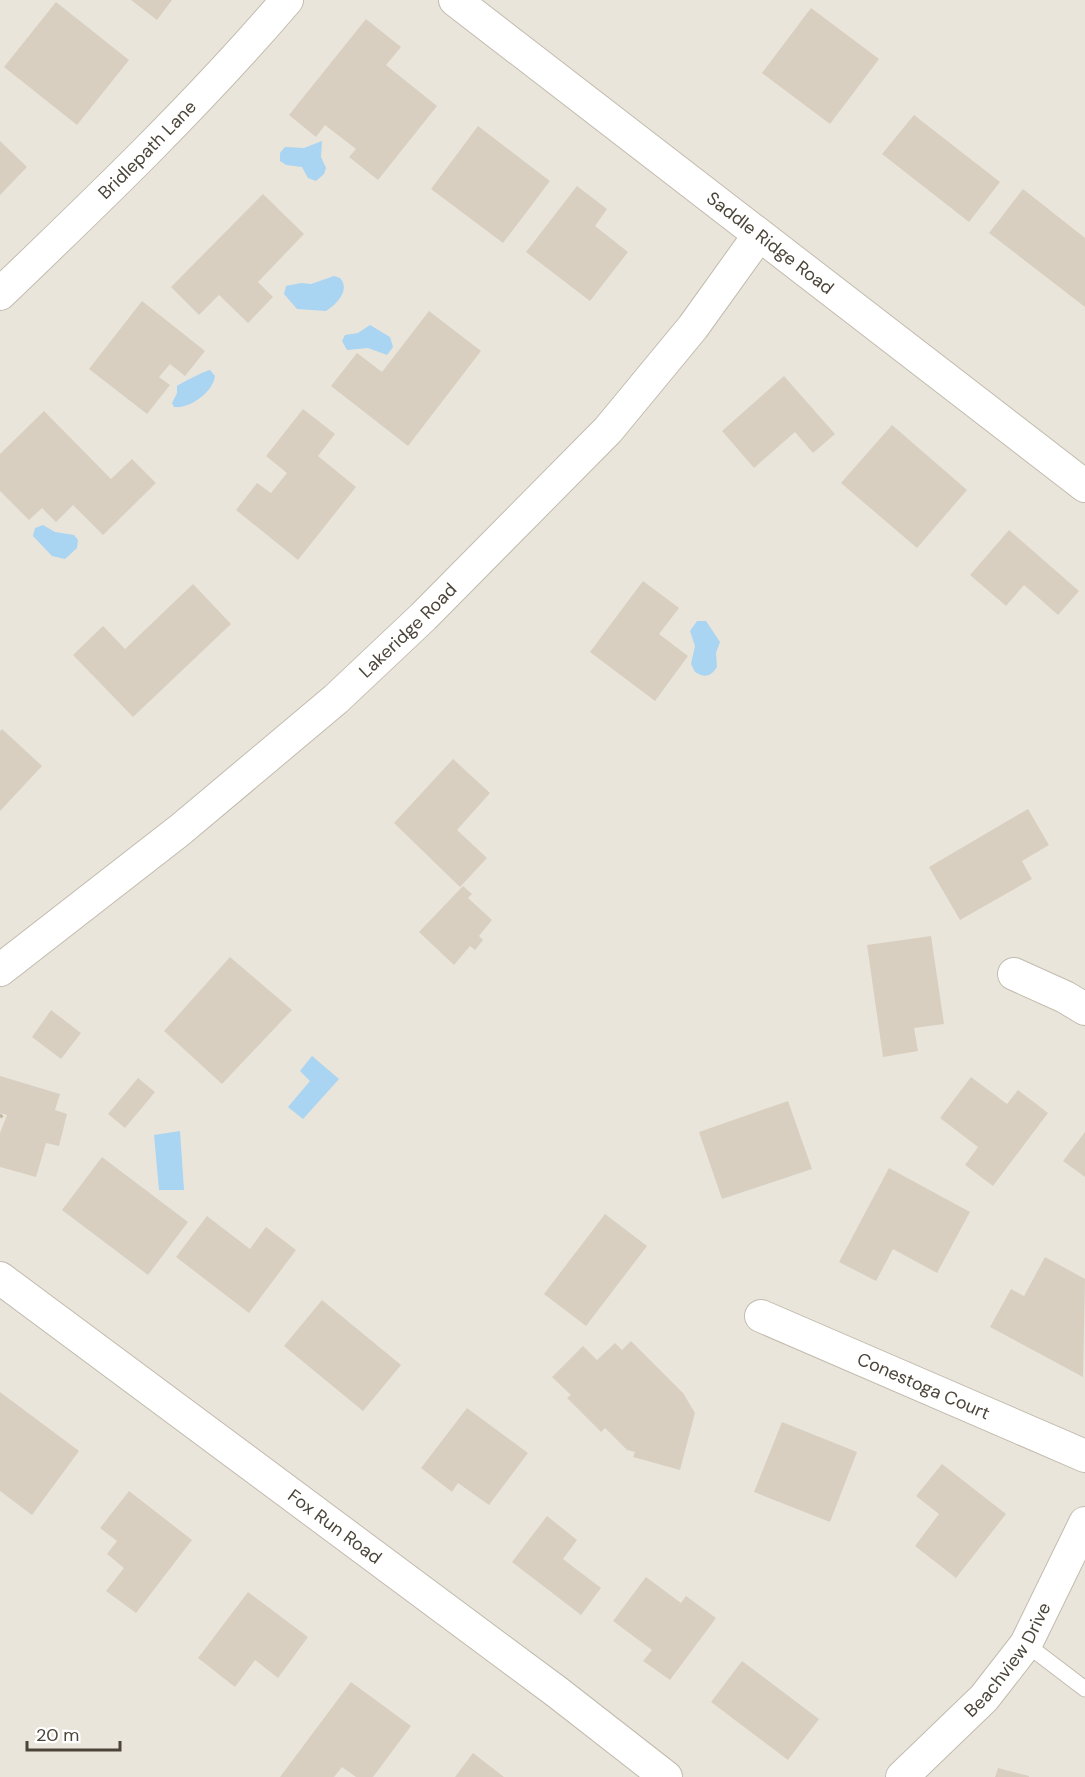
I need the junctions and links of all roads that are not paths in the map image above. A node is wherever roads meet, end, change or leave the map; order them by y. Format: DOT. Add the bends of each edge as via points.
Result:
graph roads {
  1 [pos="287,0"];
  2 [pos="455,0"];
  3 [pos="759,235"];
  4 [pos="0,294"];
  5 [pos="1085,486"];
  6 [pos="0,970"];
  7 [pos="1014,974"];
  8 [pos="1085,1009"];
  9 [pos="0,1278"];
  10 [pos="761,1316"];
  11 [pos="1085,1456"];
  12 [pos="1085,1523"];
  13 [pos="1026,1644"];
  14 [pos="1085,1689"];
  15 [pos="666,1777"];
  16 [pos="902,1777"];
  1 -- 4 [label="street, Bridlepath Lane" via="110,188"];
  2 -- 3 [label="street, Saddle Ridge Road"];
  3 -- 5 [label="street, Saddle Ridge Road"];
  3 -- 6 [label="street, Lakeridge Road" via="693,327 608,430 423,617 336,699 180,830"];
  7 -- 8 [label="street"];
  9 -- 15 [label="street, Fox Run Road"];
  10 -- 11 [label="street, Conestoga Court"];
  12 -- 13 [label="street, Beachview Drive"];
  13 -- 14 [label="lane"];
  13 -- 16 [label="street, Beachview Drive" via="984,1698"];
}
